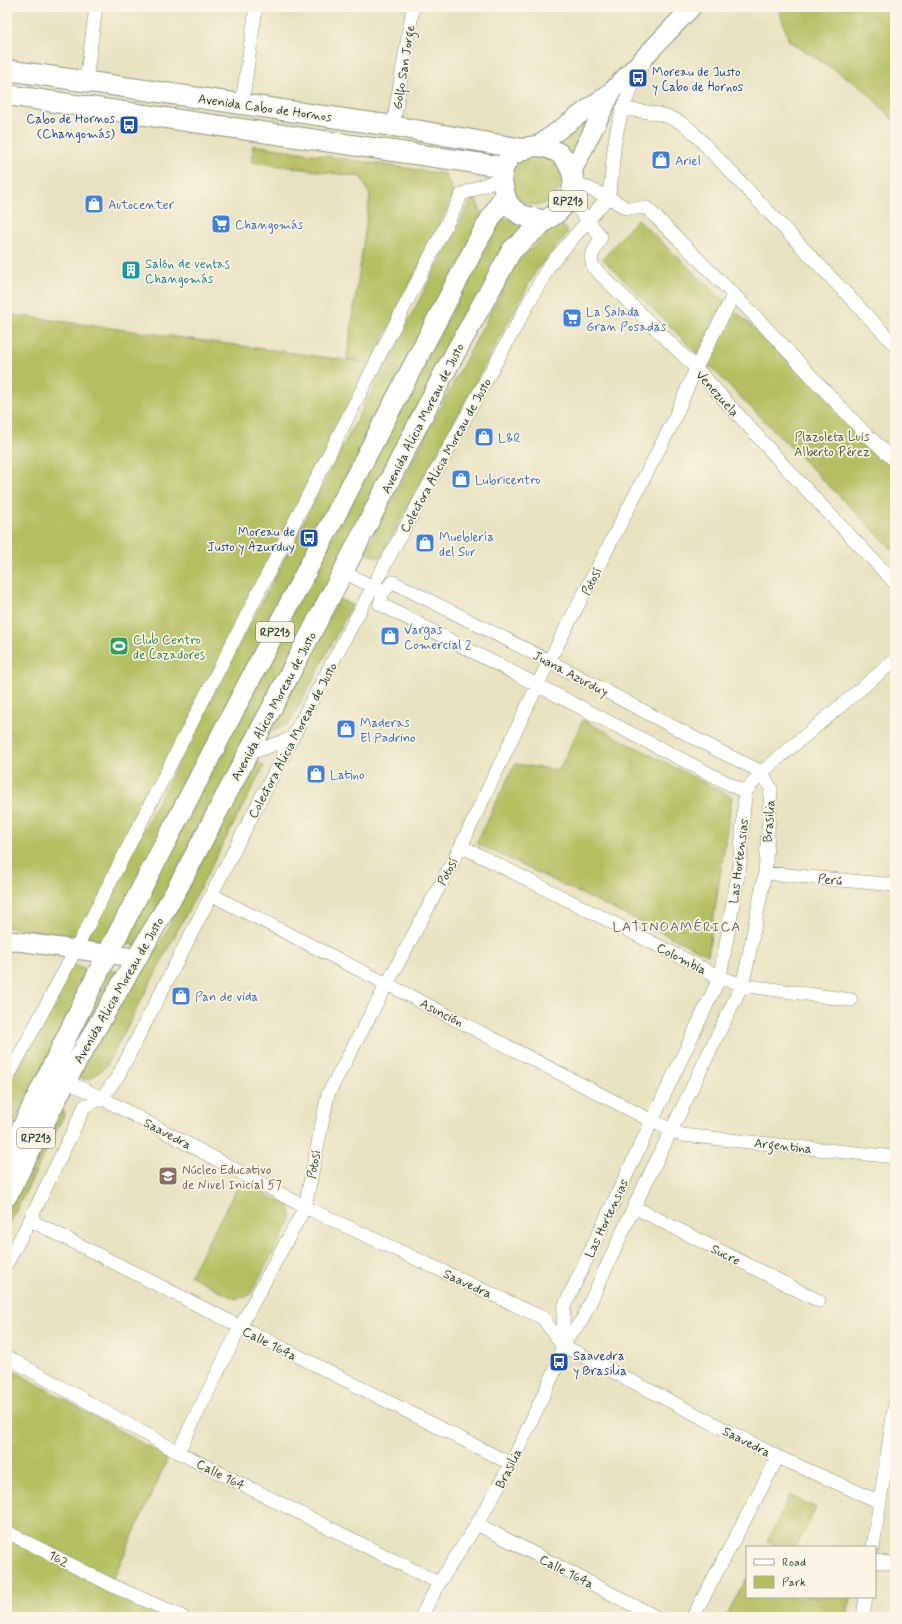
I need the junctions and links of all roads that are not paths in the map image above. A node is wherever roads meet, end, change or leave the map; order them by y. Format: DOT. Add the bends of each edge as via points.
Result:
graph roads {
  1 [pos="96,7"];
  2 [pos="256,7"];
  3 [pos="413,7"];
  4 [pos="692,7"];
  5 [pos="653,48"];
  6 [pos="7,70"];
  7 [pos="86,82"];
  8 [pos="612,91"];
  9 [pos="7,95"];
  10 [pos="242,104"];
  11 [pos="622,109"];
  12 [pos="393,126"];
  13 [pos="530,147"];
  14 [pos="503,180"];
  15 [pos="572,184"];
  16 [pos="608,197"];
  17 [pos="589,220"];
  18 [pos="545,221"];
  19 [pos="734,294"];
  20 [pos="895,345"];
  21 [pos="696,368"];
  22 [pos="895,461"];
  23 [pos="344,572"];
  24 [pos="895,583"];
  25 [pos="378,589"];
  26 [pos="895,660"];
  27 [pos="549,661"];
  28 [pos="538,686"];
  29 [pos="292,738"];
  30 [pos="248,754"];
  31 [pos="762,772"];
  32 [pos="745,792"];
  33 [pos="461,846"];
  34 [pos="765,873"];
  35 [pos="895,886"];
  36 [pos="212,895"];
  37 [pos="7,940"];
  38 [pos="76,949"];
  39 [pos="108,953"];
  40 [pos="137,958"];
  41 [pos="720,977"];
  42 [pos="387,984"];
  43 [pos="742,985"];
  44 [pos="851,1000"];
  45 [pos="9,1072"];
  46 [pos="57,1077"];
  47 [pos="102,1098"];
  48 [pos="652,1121"];
  49 [pos="671,1130"];
  50 [pos="895,1157"];
  51 [pos="7,1158"];
  52 [pos="7,1196"];
  53 [pos="305,1207"];
  54 [pos="634,1207"];
  55 [pos="30,1220"];
  56 [pos="7,1263"];
  57 [pos="819,1301"];
  58 [pos="240,1327"];
  59 [pos="562,1345"];
  60 [pos="7,1357"];
  61 [pos="895,1403"];
  62 [pos="178,1452"];
  63 [pos="778,1457"];
  64 [pos="510,1464"];
  65 [pos="880,1502"];
  66 [pos="477,1524"];
  67 [pos="7,1532"];
  68 [pos="874,1546"];
  69 [pos="876,1561"];
  70 [pos="895,1564"];
  71 [pos="439,1583"];
  72 [pos="866,1598"];
  73 [pos="183,1617"];
  74 [pos="421,1617"];
  75 [pos="656,1617"];
  76 [pos="693,1617"];
  77 [pos="863,1617"];
  1 -- 7 [label="street"];
  2 -- 10 [label="street"];
  3 -- 12 [label="street, Golfo San Jorge"];
  4 -- 5 [label="main road, Avenida Alicia Moreau de Justo / RP213"];
  5 -- 8 [label="main road, Avenida Alicia Moreau de Justo / RP213"];
  5 -- 11 [label="street"];
  6 -- 7 [label="main road, Avenida Cabo de Hornos"];
  7 -- 10 [label="main road, Avenida Cabo de Hornos"];
  8 -- 13 [label="main road, Avenida Alicia Moreau de Justo / RP213"];
  8 -- 15 [label="main road, Avenida Alicia Moreau de Justo / RP213"];
  9 -- 14 [label="main road, Avenida Cabo de Hornos"];
  10 -- 12 [label="main road, Avenida Cabo de Hornos"];
  11 -- 16 [label="street" via="614,143 612,183"];
  11 -- 20 [label="street" via="656,113 678,120 689,128"];
  12 -- 13 [label="main road, Avenida Cabo de Hornos"];
  13 -- 14 [label="main road, Avenida Alicia Moreau de Justo / RP213" via="510,156"];
  13 -- 15 [label="main road, RP213" via="548,148 559,153 567,161"];
  14 -- 18 [label="main road, RP213" via="507,202 513,209 521,215"];
  14 -- 38 [label="street" via="462,194"];
  14 -- 39 [label="main road, Avenida Alicia Moreau de Justo / RP213" via="480,237"];
  15 -- 16 [label="street"];
  15 -- 17 [label="street, Venezuela"];
  15 -- 18 [label="main road, Avenida Alicia Moreau de Justo / RP213" via="558,212"];
  16 -- 17 [label="street, Colectora Alicia Moreau de Justo"];
  16 -- 19 [label="street" via="626,208 647,208"];
  17 -- 21 [label="street, Venezuela" via="601,237 591,257 593,266"];
  17 -- 25 [label="street, Colectora Alicia Moreau de Justo" via="549,266"];
  18 -- 23 [label="main road, Avenida Alicia Moreau de Justo / RP213" via="512,250 443,375"];
  19 -- 21 [label="street, Potosí"];
  19 -- 22 [label="street" via="862,430"];
  21 -- 24 [label="street, Venezuela"];
  21 -- 27 [label="street, Potosí" via="672,424"];
  23 -- 25 [label="street"];
  23 -- 30 [label="main road, Avenida Alicia Moreau de Justo / RP213"];
  25 -- 27 [label="street, Juana Azurduy" via="393,582"];
  25 -- 28 [label="street, Juana Azurduy" via="380,604"];
  25 -- 29 [label="street, Colectora Alicia Moreau de Justo"];
  26 -- 31 [label="street"];
  27 -- 28 [label="street, Potosí"];
  27 -- 31 [label="street, Juana Azurduy"];
  28 -- 32 [label="street, Juana Azurduy"];
  28 -- 33 [label="street, Potosí"];
  29 -- 30 [label="street"];
  29 -- 36 [label="street, Colectora Alicia Moreau de Justo"];
  30 -- 40 [label="main road, Avenida Alicia Moreau de Justo / RP213" via="178,887"];
  31 -- 32 [label="street"];
  31 -- 34 [label="street, Brasilia" via="771,789"];
  32 -- 41 [label="street, Las Hortensias" via="740,864"];
  33 -- 41 [label="street, Colombia"];
  33 -- 42 [label="street, Potosí"];
  34 -- 35 [label="street, Perú"];
  34 -- 43 [label="street, Las Hortensias"];
  36 -- 42 [label="street, Asunción"];
  36 -- 47 [label="street, Colectora Alicia Moreau de Justo" via="118,1076"];
  37 -- 38 [label="main road"];
  38 -- 39 [label="main road"];
  38 -- 45 [label="street"];
  39 -- 40 [label="main road"];
  39 -- 46 [label="main road, Avenida Alicia Moreau de Justo / RP213"];
  40 -- 46 [label="main road, Avenida Alicia Moreau de Justo / RP213"];
  41 -- 43 [label="street, Colombia"];
  41 -- 48 [label="street, Las Hortensias"];
  42 -- 48 [label="street, Asunción"];
  42 -- 53 [label="street, Potosí" via="328,1094"];
  43 -- 44 [label="street, Colombia"];
  43 -- 49 [label="street, Las Hortensias"];
  46 -- 47 [label="street, Saavedra"];
  46 -- 51 [label="main road, Avenida Alicia Moreau de Justo / RP213"];
  46 -- 52 [label="main road, Avenida Alicia Moreau de Justo / RP213"];
  47 -- 53 [label="street, Saavedra"];
  47 -- 55 [label="street, Colectora Alicia Moreau de Justo" via="85,1106"];
  48 -- 49 [label="street, Asunción"];
  48 -- 59 [label="street, Las Hortensias" via="564,1307"];
  49 -- 50 [label="street, Argentina" via="682,1135"];
  49 -- 54 [label="street, Las Hortensias"];
  53 -- 58 [label="street, Potosí"];
  53 -- 59 [label="street, Saavedra" via="543,1318"];
  54 -- 57 [label="street, Sucre"];
  54 -- 59 [label="street, Las Hortensias" via="582,1320"];
  55 -- 56 [label="street, Colectora Alicia Moreau de Justo"];
  55 -- 58 [label="street, Calle 164a"];
  58 -- 62 [label="street, Potosí"];
  58 -- 64 [label="street, Calle 164a"];
  59 -- 63 [label="street, Saavedra"];
  59 -- 64 [label="street, Brasilia" via="559,1362"];
  60 -- 62 [label="street, Calle 164"];
  61 -- 65 [label="street"];
  62 -- 71 [label="street, Calle 164"];
  63 -- 65 [label="street, Saavedra"];
  63 -- 76 [label="street"];
  64 -- 66 [label="street, Brasilia"];
  65 -- 68 [label="street"];
  66 -- 71 [label="street, Brasilia"];
  66 -- 75 [label="street, Calle 164a"];
  67 -- 73 [label="street, 162" via="110,1585"];
  69 -- 70 [label="street"];
  71 -- 74 [label="street, Brasilia"];
  72 -- 77 [label="street"];
}
